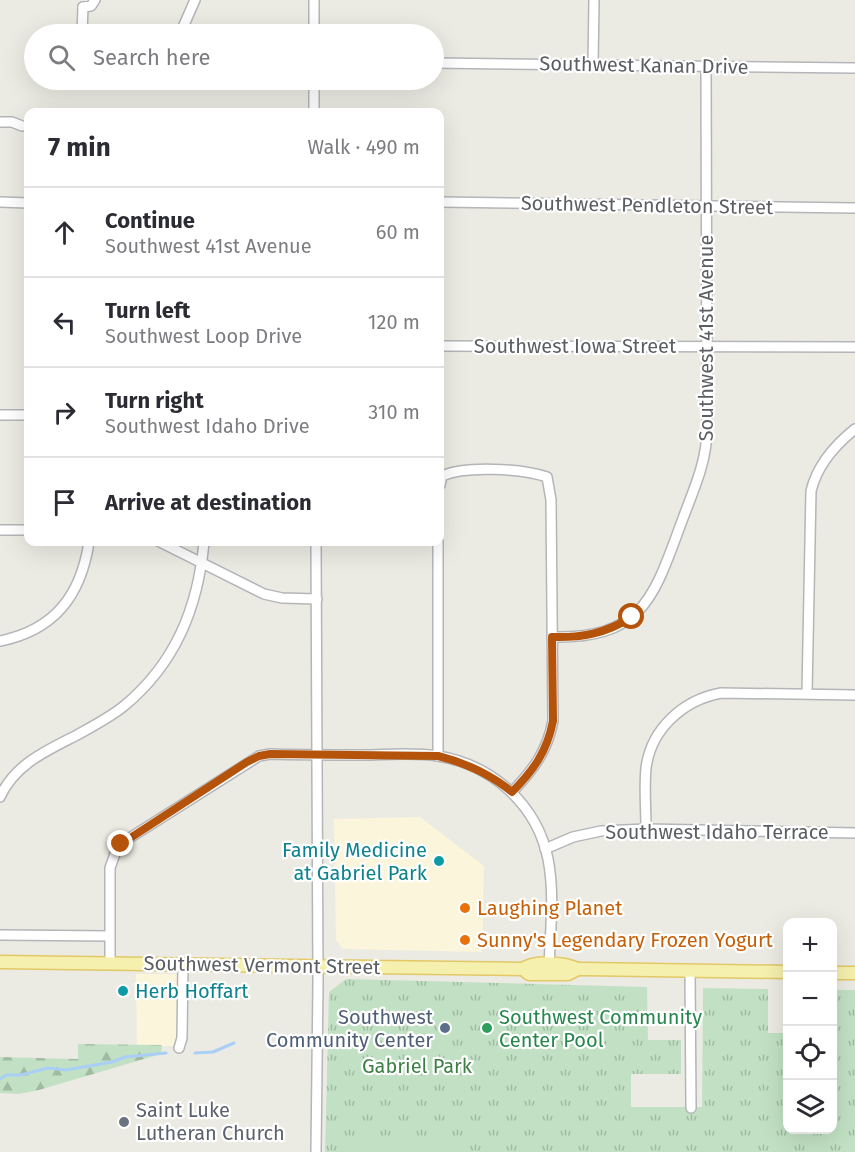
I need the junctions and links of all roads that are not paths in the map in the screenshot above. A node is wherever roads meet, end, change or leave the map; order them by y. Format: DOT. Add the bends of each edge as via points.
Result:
graph roads {
  1 [pos="75,0"];
  2 [pos="95,0"];
  3 [pos="195,0"];
  4 [pos="314,0"];
  5 [pos="594,0"];
  6 [pos="83,7"];
  7 [pos="82,24"];
  8 [pos="184,24"];
  9 [pos="314,24"];
  10 [pos="444,63"];
  11 [pos="593,64"];
  12 [pos="706,66"];
  13 [pos="855,68"];
  14 [pos="314,90"];
  15 [pos="314,108"];
  16 [pos="0,122"];
  17 [pos="22,126"];
  18 [pos="0,202"];
  19 [pos="444,202"];
  20 [pos="24,203"];
  21 [pos="705,205"];
  22 [pos="855,208"];
  23 [pos="707,345"];
  24 [pos="444,346"];
  25 [pos="855,346"];
  26 [pos="0,415"];
  27 [pos="24,415"];
  28 [pos="855,429"];
  29 [pos="444,475"];
  30 [pos="0,530"];
  31 [pos="24,530"];
  32 [pos="88,546"];
  33 [pos="168,546"];
  34 [pos="204,546"];
  35 [pos="316,546"];
  36 [pos="438,546"];
  37 [pos="202,562"];
  38 [pos="317,598"];
  39 [pos="552,637"];
  40 [pos="0,641"];
  41 [pos="807,693"];
  42 [pos="855,695"];
  43 [pos="317,755"];
  44 [pos="438,756"];
  45 [pos="512,792"];
  46 [pos="0,797"];
  47 [pos="646,829"];
  48 [pos="855,833"];
  49 [pos="545,849"];
  50 [pos="0,935"];
  51 [pos="109,936"];
  52 [pos="0,962"];
  53 [pos="110,964"];
  54 [pos="183,964"];
  55 [pos="318,965"];
  56 [pos="549,969"];
  57 [pos="690,971"];
  58 [pos="783,972"];
  59 [pos="837,973"];
  60 [pos="855,973"];
  61 [pos="179,1048"];
  62 [pos="691,1108"];
  63 [pos="316,1152"];
  1 -- 6 [label="street"];
  2 -- 6 [label="street" via="91,6"];
  3 -- 8 [label="street"];
  4 -- 9 [label="street"];
  5 -- 11 [label="street"];
  6 -- 7 [label="street"];
  10 -- 11 [label="street, Southwest Kanan Drive"];
  11 -- 12 [label="street, Southwest Kanan Drive"];
  12 -- 13 [label="street, Southwest Kanan Drive"];
  12 -- 21 [label="street, Southwest 41st Avenue"];
  14 -- 15 [label="street"];
  16 -- 17 [label="street"];
  18 -- 20 [label="street"];
  19 -- 21 [label="street, Southwest Pendleton Street"];
  21 -- 22 [label="street, Southwest Pendleton Street"];
  21 -- 23 [label="street, Southwest 41st Avenue"];
  23 -- 24 [label="street, Southwest Iowa Street"];
  23 -- 25 [label="street, Southwest Iowa Street"];
  23 -- 39 [label="street, Southwest 41st Avenue" via="706,451 654,591 639,611 616,626 589,636"];
  26 -- 27 [label="street"];
  28 -- 41 [label="street" via="822,464 811,492"];
  29 -- 39 [label="street" via="461,471 518,470 547,477 551,500"];
  30 -- 31 [label="street"];
  32 -- 40 [label="street" via="86,565 66,603 21,637"];
  33 -- 37 [label="street"];
  34 -- 37 [label="street"];
  35 -- 38 [label="street"];
  36 -- 44 [label="street"];
  37 -- 38 [label="street" via="264,594"];
  37 -- 46 [label="street" via="188,620 160,667 104,720 27,762 10,779"];
  38 -- 43 [label="street"];
  39 -- 45 [label="street" via="551,733 537,765"];
  41 -- 42 [label="street"];
  41 -- 47 [label="street" via="721,693 692,703 673,716 654,740 648,758"];
  43 -- 44 [label="street"];
  43 -- 51 [label="street" via="259,756 121,844 110,868"];
  43 -- 55 [label="street"];
  44 -- 45 [label="street" via="483,772"];
  45 -- 49 [label="street" via="531,817"];
  47 -- 48 [label="street, Southwest Idaho Terrace"];
  47 -- 49 [label="street, Southwest Idaho Terrace" via="588,833"];
  49 -- 56 [label="street" via="550,883"];
  50 -- 51 [label="street"];
  51 -- 53 [label="street"];
  52 -- 53 [label="main road, Southwest Vermont Street"];
  53 -- 54 [label="main road, Southwest Vermont Street"];
  54 -- 55 [label="main road, Southwest Vermont Street"];
  54 -- 61 [label="street"];
  55 -- 56 [label="main road, Southwest Vermont Street" via="523,969 529,974"];
  55 -- 63 [label="street"];
  56 -- 57 [label="main road, Southwest Vermont Street" via="568,974 578,969"];
  57 -- 58 [label="main road, Southwest Vermont Street"];
  57 -- 62 [label="street"];
  59 -- 60 [label="main road"];
}
